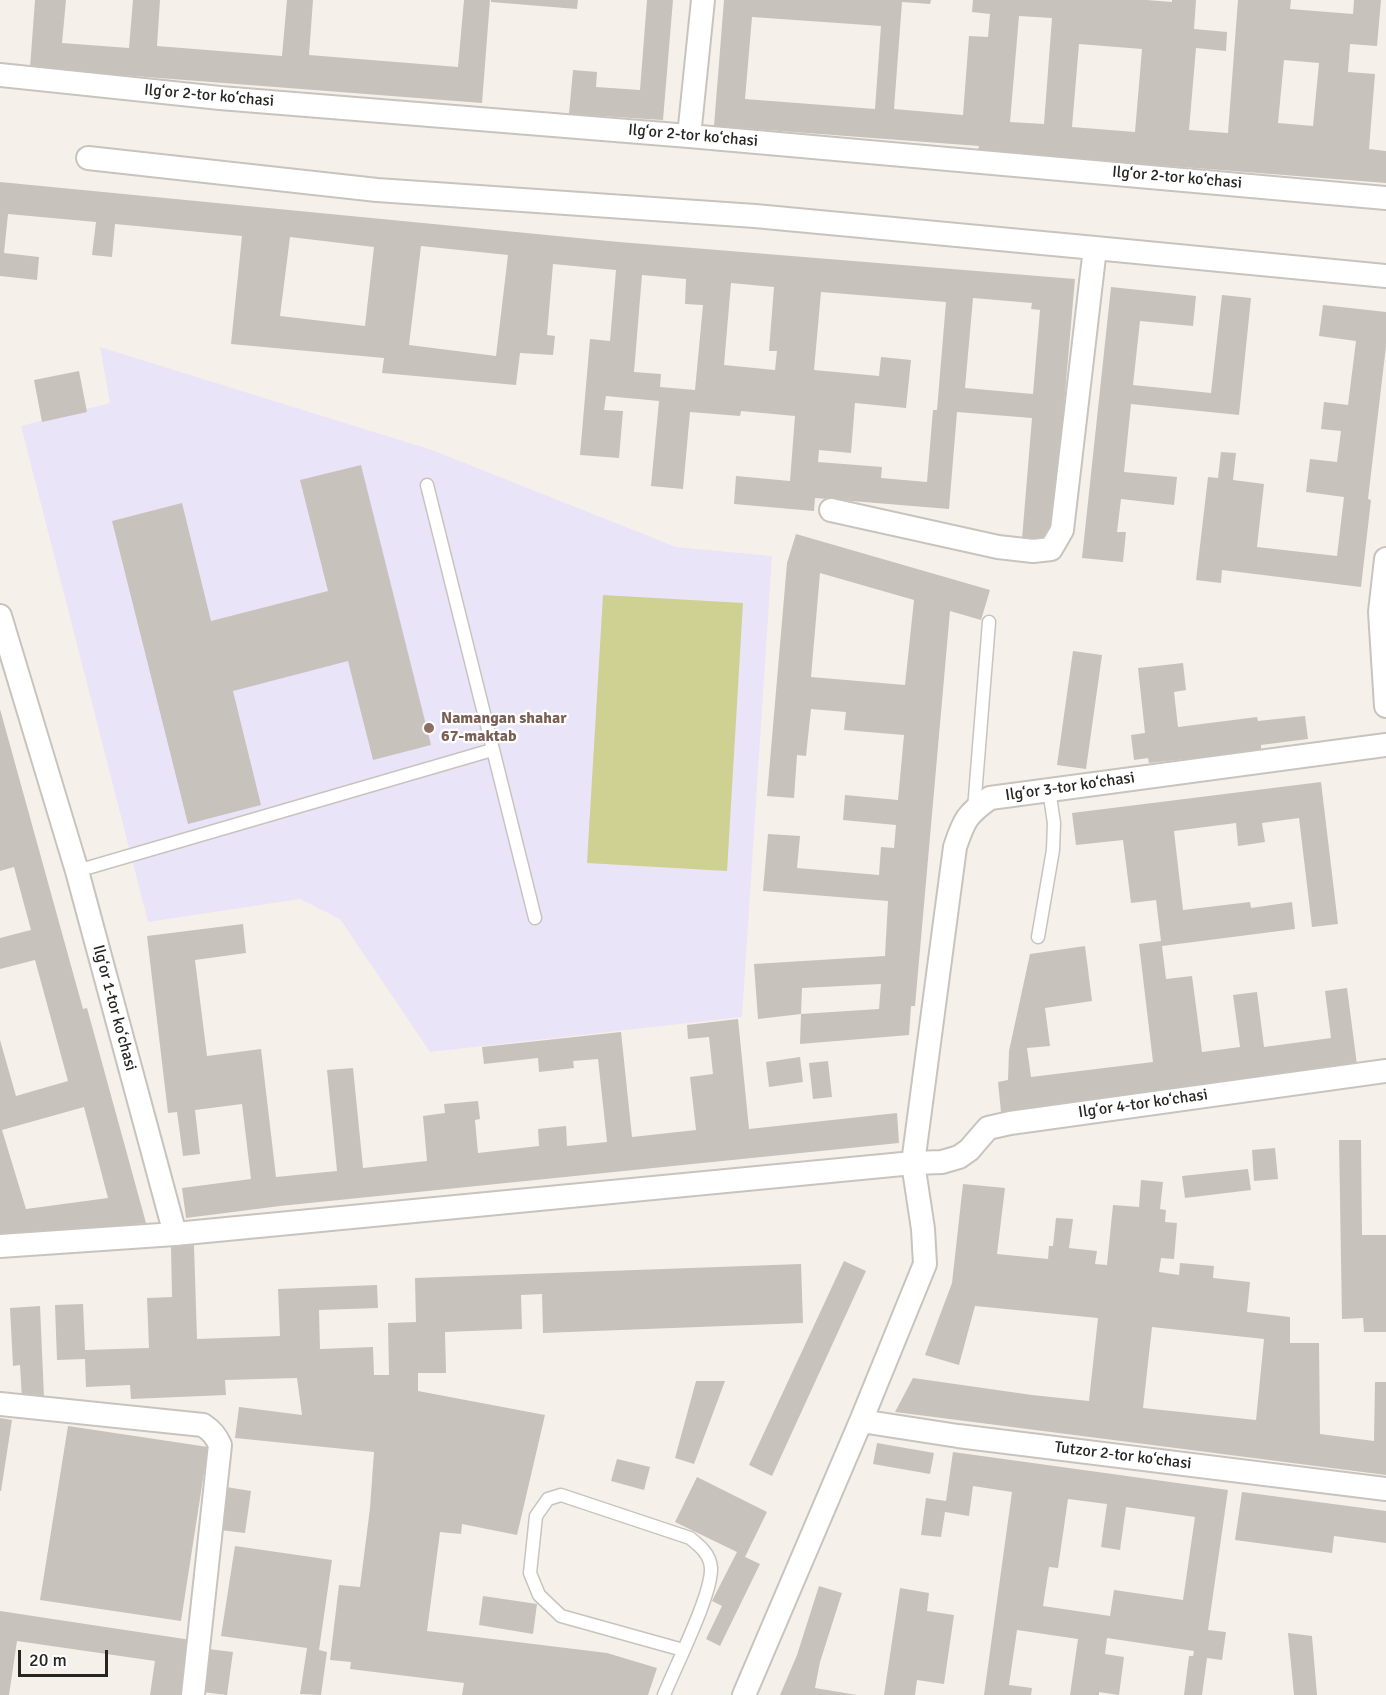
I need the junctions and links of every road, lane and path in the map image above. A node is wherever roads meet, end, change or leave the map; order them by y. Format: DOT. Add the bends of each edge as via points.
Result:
graph roads {
  1 [pos="703,0"];
  2 [pos="0,75"];
  3 [pos="689,136"];
  4 [pos="88,158"];
  5 [pos="1386,198"];
  6 [pos="1095,248"];
  7 [pos="1386,276"];
  8 [pos="427,485"];
  9 [pos="831,510"];
  10 [pos="1386,559"];
  11 [pos="0,616"];
  12 [pos="989,622"];
  13 [pos="1386,706"];
  14 [pos="1386,745"];
  15 [pos="492,750"];
  16 [pos="1049,790"];
  17 [pos="974,809"];
  18 [pos="77,871"];
  19 [pos="536,918"];
  20 [pos="1038,938"];
  21 [pos="1386,1071"];
  22 [pos="913,1164"];
  23 [pos="175,1234"];
  24 [pos="0,1246"];
  25 [pos="0,1404"];
  26 [pos="861,1421"];
  27 [pos="1386,1489"];
  28 [pos="683,1650"];
  29 [pos="193,1695"];
  30 [pos="664,1695"];
  31 [pos="744,1695"];
  1 -- 3 [label="street"];
  2 -- 3 [label="street, Ilgʻor 2-tor koʻchasi" via="231,99"];
  3 -- 5 [label="street, Ilgʻor 2-tor koʻchasi"];
  4 -- 6 [label="street" via="377,190 755,216"];
  6 -- 7 [label="street"];
  6 -- 9 [label="street" via="1062,530 1051,549 998,547"];
  8 -- 15 [label="lane"];
  10 -- 13 [label="street" via="1380,612"];
  11 -- 18 [label="street, Ilgʻor 1-tor koʻchasi"];
  12 -- 17 [label="lane"];
  14 -- 16 [label="street, Ilgʻor 3-tor koʻchasi"];
  15 -- 18 [label="lane"];
  15 -- 19 [label="lane"];
  16 -- 17 [label="street, Ilgʻor 3-tor koʻchasi" via="990,798"];
  16 -- 20 [label="lane" via="1053,850"];
  17 -- 22 [label="street" via="963,822 955,847"];
  18 -- 23 [label="street, Ilgʻor 1-tor koʻchasi"];
  21 -- 22 [label="street, Ilgʻor 4-tor koʻchasi" via="1010,1122 987,1128 959,1157"];
  22 -- 23 [label="street, Ilgʻor 4-tor koʻchasi"];
  22 -- 26 [label="street" via="925,1264"];
  23 -- 24 [label="street"];
  25 -- 29 [label="street" via="203,1425 212,1430 220,1445"];
  26 -- 27 [label="street, Tutzor 2-tor koʻchasi"];
  26 -- 31 [label="street"];
  28 -- 28 [label="lane" via="705,1596 711,1568 705,1550 690,1538 561,1495 548,1499 536,1516 530,1573 538,1595 561,1616"];
  28 -- 30 [label="lane"];
}
